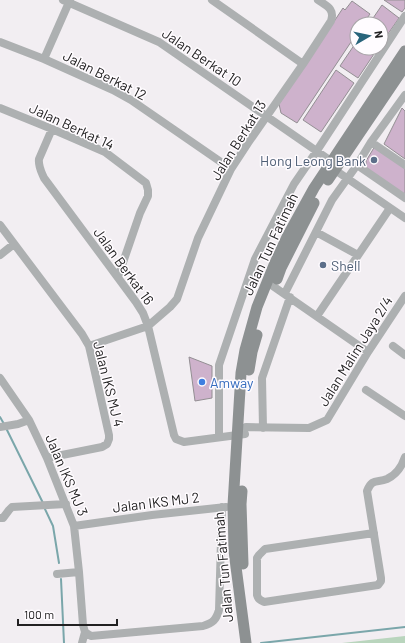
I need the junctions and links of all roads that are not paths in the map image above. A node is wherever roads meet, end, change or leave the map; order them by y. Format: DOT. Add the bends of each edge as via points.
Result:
graph roads {
  1 [pos="212,0"];
  2 [pos="318,0"];
  3 [pos="68,1"];
  4 [pos="405,16"];
  5 [pos="0,42"];
  6 [pos="405,51"];
  7 [pos="44,59"];
  8 [pos="303,64"];
  9 [pos="405,66"];
  10 [pos="405,95"];
  11 [pos="0,108"];
  12 [pos="267,117"];
  13 [pos="52,129"];
  14 [pos="371,142"];
  15 [pos="316,152"];
  16 [pos="356,165"];
  17 [pos="405,165"];
  18 [pos="333,166"];
  19 [pos="231,169"];
  20 [pos="348,178"];
  21 [pos="405,198"];
  22 [pos="390,208"];
  23 [pos="405,218"];
  24 [pos="0,225"];
  25 [pos="316,232"];
  26 [pos="297,237"];
  27 [pos="310,243"];
  28 [pos="14,244"];
  29 [pos="0,255"];
  30 [pos="358,255"];
  31 [pos="118,277"];
  32 [pos="270,284"];
  33 [pos="288,295"];
  34 [pos="405,296"];
  35 [pos="317,316"];
  36 [pos="148,326"];
  37 [pos="89,346"];
  38 [pos="393,346"];
  39 [pos="368,352"];
  40 [pos="405,355"];
  41 [pos="0,378"];
  42 [pos="366,390"];
  43 [pos="405,416"];
  44 [pos="29,420"];
  45 [pos="327,420"];
  46 [pos="2,427"];
  47 [pos="263,428"];
  48 [pos="243,432"];
  49 [pos="219,437"];
  50 [pos="405,457"];
  51 [pos="47,458"];
  52 [pos="66,504"];
  53 [pos="237,505"];
  54 [pos="222,507"];
  55 [pos="0,518"];
  56 [pos="74,526"];
  57 [pos="374,533"];
  58 [pos="79,572"];
  59 [pos="57,574"];
  60 [pos="247,630"];
  61 [pos="88,634"];
  62 [pos="82,643"];
  63 [pos="246,643"];
  64 [pos="252,643"];
  1 -- 8 [label="street"];
  2 -- 8 [label="street, Jalan Berkat 13" via="329,7 333,16"];
  3 -- 7 [label="street"];
  3 -- 12 [label="street, Jalan Berkat 10" via="159,42"];
  4 -- 15 [label="street"];
  5 -- 7 [label="street, Jalan Berkat 12"];
  6 -- 18 [label="main road, Jalan Tun Fatimah"];
  7 -- 19 [label="street, Jalan Berkat 12" via="131,100"];
  8 -- 12 [label="street, Jalan Berkat 13"];
  9 -- 18 [label="main road, Jalan Tun Fatimah"];
  10 -- 14 [label="street"];
  11 -- 13 [label="street, Jalan Berkat 14"];
  12 -- 15 [label="street, Jalan Berkat 10"];
  12 -- 19 [label="street, Jalan Berkat 13"];
  13 -- 31 [label="street, Jalan Berkat 16" via="39,159 44,178"];
  13 -- 31 [label="street, Jalan Berkat 14" via="105,152 146,182 148,196"];
  14 -- 16 [label="street"];
  14 -- 17 [label="street"];
  15 -- 18 [label="street, Jalan Berkat 10"];
  15 -- 49 [label="street" via="294,184 255,259 219,365"];
  16 -- 20 [label="street"];
  16 -- 21 [label="street"];
  18 -- 20 [label="street, Jalan Berkat 10"];
  18 -- 26 [label="main road, Jalan Tun Fatimah"];
  18 -- 32 [label="main road, Jalan Tun Fatimah" via="314,188 287,237 274,265"];
  19 -- 36 [label="street, Jalan Berkat 13" via="198,238 177,299"];
  20 -- 22 [label="street, Jalan Berkat 10"];
  20 -- 25 [label="street" via="332,200"];
  22 -- 23 [label="street, Jalan Berkat 10"];
  22 -- 30 [label="street"];
  24 -- 28 [label="street, Jalan IKS MJ 4"];
  25 -- 27 [label="street"];
  25 -- 30 [label="street"];
  26 -- 27 [label="street"];
  26 -- 32 [label="main road, Jalan Tun Fatimah"];
  27 -- 33 [label="street"];
  28 -- 29 [label="street"];
  28 -- 37 [label="street, Jalan IKS MJ 4"];
  30 -- 35 [label="street"];
  31 -- 36 [label="street, Jalan Berkat 16" via="140,307"];
  32 -- 33 [label="street"];
  32 -- 48 [label="main road, Jalan Tun Fatimah" via="252,352"];
  33 -- 35 [label="street"];
  33 -- 47 [label="street" via="262,378"];
  34 -- 39 [label="street, Jalan Malim Jaya 2/4"];
  35 -- 39 [label="street"];
  36 -- 37 [label="street"];
  36 -- 49 [label="street, Jalan Berkat 16" via="176,439 184,442"];
  37 -- 51 [label="street, Jalan IKS MJ 4" via="109,439 102,447"];
  38 -- 40 [label="street"];
  39 -- 45 [label="street, Jalan Malim Jaya 2/4"];
  41 -- 44 [label="street, Jalan IKS MJ 3"];
  42 -- 43 [label="street"];
  44 -- 46 [label="street"];
  44 -- 51 [label="street, Jalan IKS MJ 3"];
  45 -- 47 [label="street, Jalan Berkat 16" via="309,428"];
  47 -- 48 [label="street, Jalan Berkat 16"];
  48 -- 49 [label="street, Jalan Berkat 16"];
  48 -- 53 [label="main road, Jalan Tun Fatimah"];
  50 -- 57 [label="street" via="393,476 373,482 369,486 367,491"];
  51 -- 52 [label="street, Jalan IKS MJ 3"];
  52 -- 55 [label="street" via="12,507 3,518"];
  52 -- 56 [label="street, Jalan IKS MJ 3"];
  53 -- 54 [label="street, Jalan IKS MJ 2"];
  53 -- 60 [label="main road, Jalan Tun Fatimah" via="235,562"];
  54 -- 56 [label="street, Jalan IKS MJ 2"];
  54 -- 61 [label="street" via="219,610 218,617 212,623 203,626"];
  56 -- 58 [label="street, Jalan IKS MJ 3"];
  57 -- 57 [label="street" via="265,549 258,558 257,595 264,602 378,585 381,578"];
  58 -- 59 [label="street"];
  58 -- 61 [label="street, Jalan IKS MJ 3" via="83,626"];
  60 -- 63 [label="main road, Jalan Tun Fatimah"];
  60 -- 64 [label="main road, Jalan Tun Fatimah"];
  61 -- 62 [label="street"];
}
